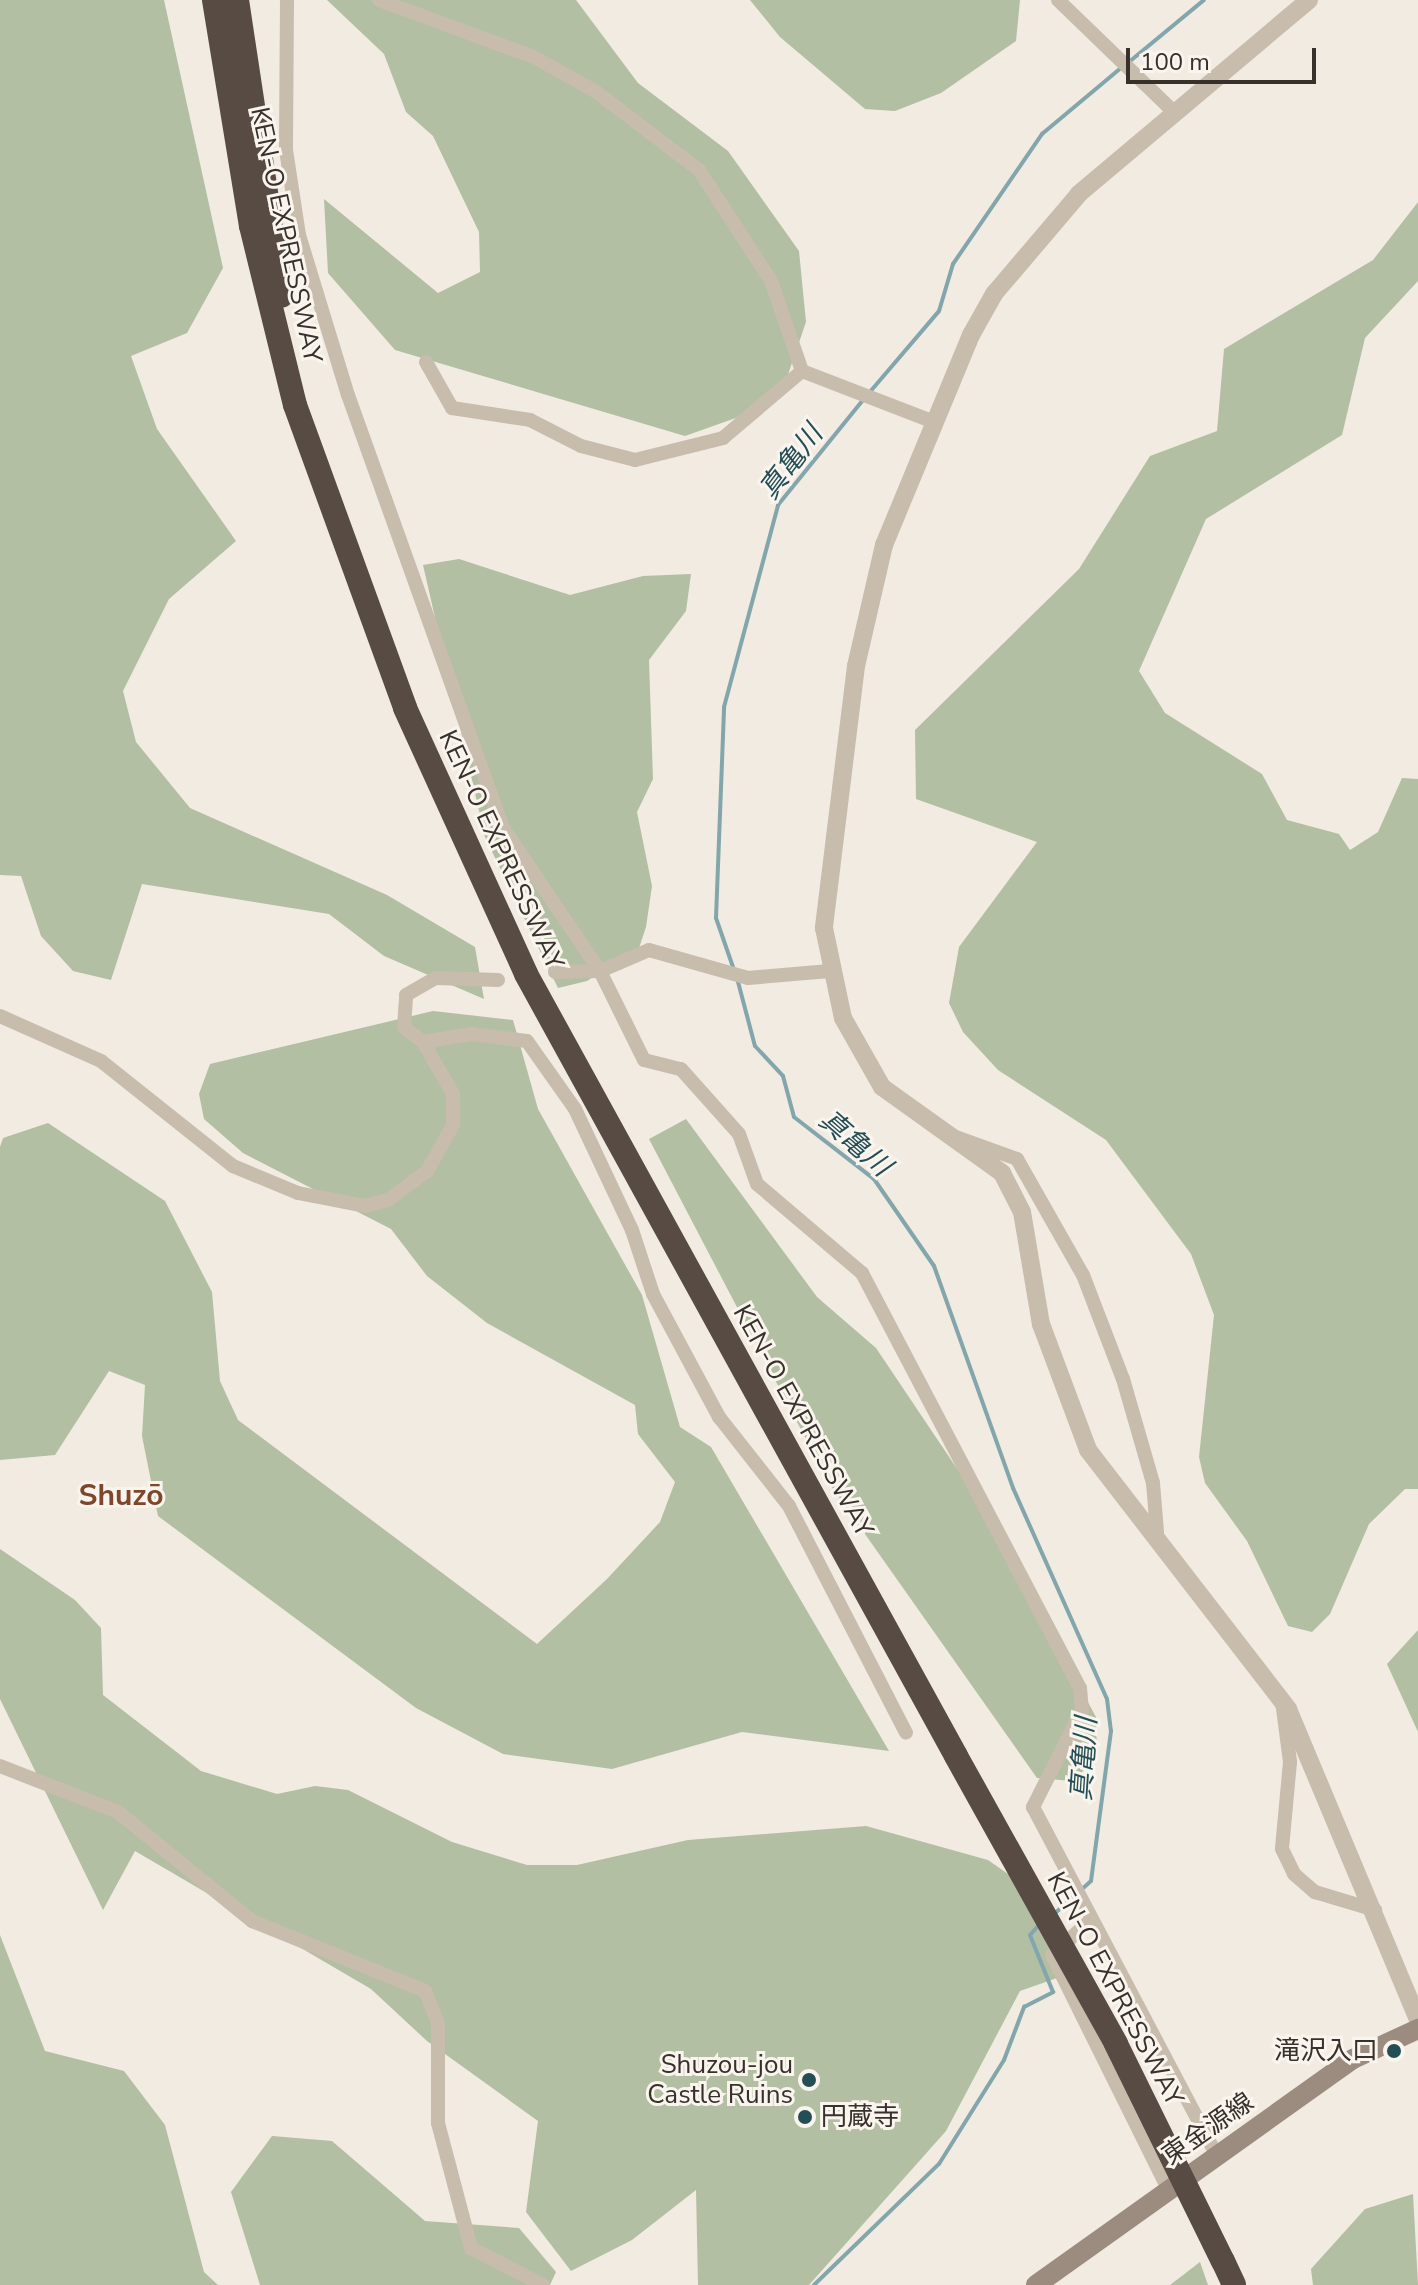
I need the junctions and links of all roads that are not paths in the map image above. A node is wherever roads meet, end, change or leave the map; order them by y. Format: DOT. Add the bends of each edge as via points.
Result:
graph roads {
  1 [pos="214,0"];
  2 [pos="237,0"];
  3 [pos="287,0"];
  4 [pos="379,0"];
  5 [pos="1058,0"];
  6 [pos="1309,0"];
  7 [pos="1174,112"];
  8 [pos="426,362"];
  9 [pos="802,371"];
  10 [pos="934,422"];
  11 [pos="352,569"];
  12 [pos="600,971"];
  13 [pos="830,971"];
  14 [pos="555,972"];
  15 [pos="498,980"];
  16 [pos="0,1016"];
  17 [pos="423,1042"];
  18 [pos="956,1137"];
  19 [pos="1157,1532"];
  20 [pos="1282,1701"];
  21 [pos="906,1733"];
  22 [pos="0,1766"];
  23 [pos="1375,1910"];
  24 [pos="1091,1920"];
  25 [pos="1418,2020"];
  26 [pos="1418,2029"];
  27 [pos="1217,2156"];
  28 [pos="1168,2189"];
  29 [pos="543,2285"];
  30 [pos="1036,2285"];
  31 [pos="1234,2285"];
  1 -- 11 [label="highway, KEN-O EXPRESSWAY" via="270,310 317,479"];
  2 -- 11 [label="highway, KEN-O EXPRESSWAY" via="284,306"];
  3 -- 12 [label="street" via="286,150 299,235 348,395 503,828"];
  4 -- 9 [label="street" via="534,57 595,91 699,170 771,281"];
  5 -- 7 [label="street"];
  6 -- 7 [label="street"];
  7 -- 10 [label="street" via="1079,194 994,294"];
  8 -- 9 [label="street" via="452,408 530,420 581,446 635,460 723,438"];
  9 -- 10 [label="street"];
  10 -- 13 [label="street" via="884,545 856,666 827,894"];
  11 -- 31 [label="highway, KEN-O EXPRESSWAY, bridge" via="405,708 526,974 1116,2044"];
  12 -- 13 [label="street" via="649,950 748,978"];
  12 -- 14 [label="street"];
  12 -- 24 [label="street" via="644,1060 681,1069 739,1134 757,1184 862,1273 959,1469 1054,1635 1082,1710 1033,1807"];
  13 -- 18 [label="street" via="843,1018 882,1087 926,1125"];
  15 -- 17 [label="street" via="436,978 406,995 404,1027"];
  16 -- 17 [label="street" via="101,1061 233,1166 298,1193 365,1206 388,1200 427,1171 447,1143 453,1094"];
  17 -- 21 [label="street" via="472,1034 527,1041 575,1109 660,1308 719,1417 789,1506"];
  18 -- 19 [label="street" via="1002,1173 1022,1212 1041,1324 1088,1450"];
  18 -- 19 [label="street" via="1017,1159 1083,1275 1123,1379 1153,1483"];
  19 -- 20 [label="street"];
  20 -- 23 [label="street"];
  20 -- 23 [label="street" via="1290,1762 1282,1849 1315,1892"];
  22 -- 29 [label="street" via="118,1812 252,1921 425,1991 438,2023 438,2123 471,2248"];
  23 -- 25 [label="street"];
  24 -- 27 [label="street"];
  24 -- 28 [label="street" via="1052,1955"];
  26 -- 27 [label="main road, 東金源線" via="1353,2059"];
  27 -- 28 [label="main road, 東金源線"];
  28 -- 30 [label="main road, 東金源線"];
}
